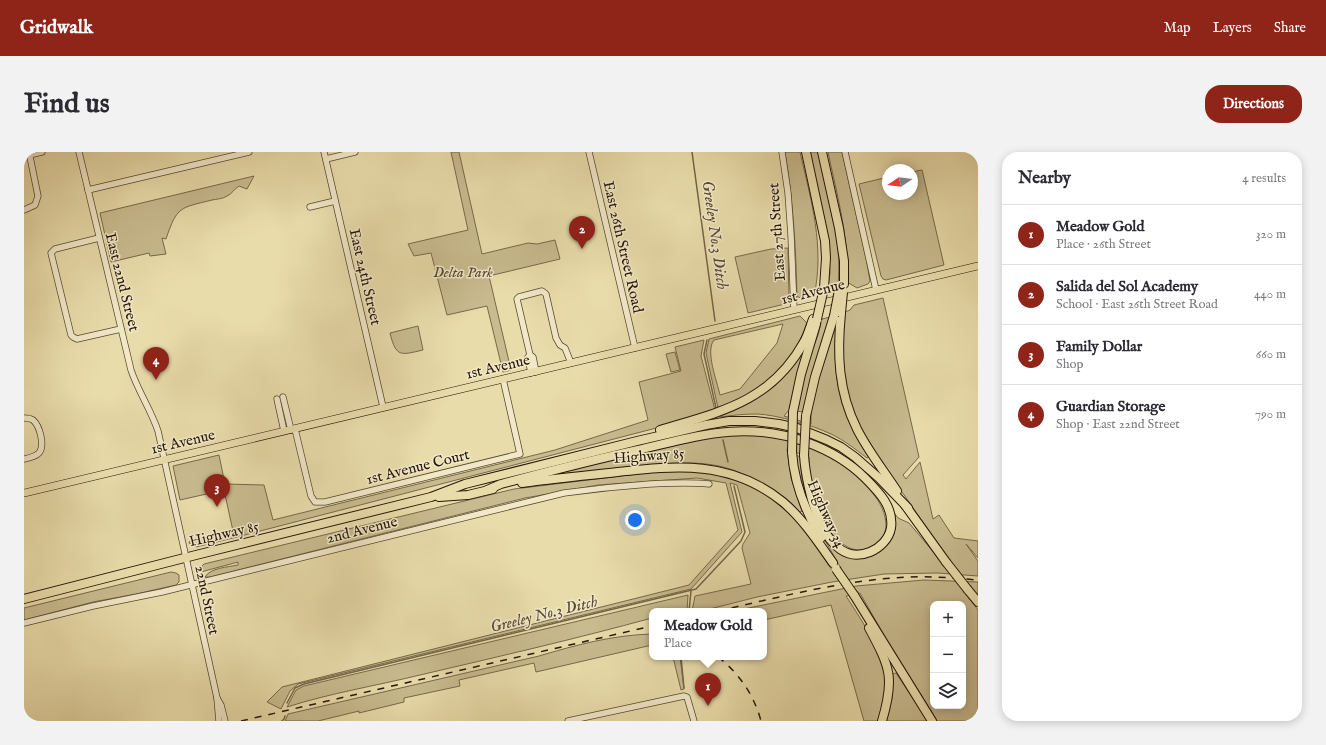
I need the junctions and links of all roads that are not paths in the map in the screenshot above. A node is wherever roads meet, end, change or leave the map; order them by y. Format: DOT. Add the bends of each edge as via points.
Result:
graph roads {
  1 [pos="42,152"];
  2 [pos="79,152"];
  3 [pos="250,152"];
  4 [pos="324,152"];
  5 [pos="355,152"];
  6 [pos="589,152"];
  7 [pos="782,152"];
  8 [pos="806,152"];
  9 [pos="822,152"];
  10 [pos="846,152"];
  11 [pos="29,153"];
  12 [pos="326,159"];
  13 [pos="88,190"];
  14 [pos="335,201"];
  15 [pos="310,207"];
  16 [pos="24,210"];
  17 [pos="99,238"];
  18 [pos="978,266"];
  19 [pos="876,290"];
  20 [pos="794,310"];
  21 [pos="838,314"];
  22 [pos="815,319"];
  23 [pos="121,329"];
  24 [pos="635,348"];
  25 [pos="571,363"];
  26 [pos="534,372"];
  27 [pos="503,379"];
  28 [pos="280,398"];
  29 [pos="383,407"];
  30 [pos="24,418"];
  31 [pos="290,430"];
  32 [pos="637,441"];
  33 [pos="24,459"];
  34 [pos="164,460"];
  35 [pos="709,484"];
  36 [pos="487,490"];
  37 [pos="24,493"];
  38 [pos="431,497"];
  39 [pos="908,508"];
  40 [pos="186,557"];
  41 [pos="834,566"];
  42 [pos="192,584"];
  43 [pos="970,592"];
  44 [pos="854,595"];
  45 [pos="24,599"];
  46 [pos="978,599"];
  47 [pos="978,602"];
  48 [pos="24,623"];
  49 [pos="217,698"];
  50 [pos="594,718"];
  51 [pos="219,721"];
  52 [pos="225,721"];
  53 [pos="568,721"];
  54 [pos="694,721"];
  55 [pos="882,721"];
  56 [pos="932,721"];
  1 -- 11 [label="street"];
  2 -- 13 [label="street, East 22nd Street"];
  3 -- 13 [label="street"];
  4 -- 12 [label="street, East 24th Street"];
  5 -- 12 [label="street"];
  6 -- 24 [label="street, East 26th Street Road"];
  7 -- 20 [label="street, East 27th Street" via="788,193"];
  8 -- 22 [label="highway" via="822,223 822,288"];
  9 -- 21 [label="highway, bridge" via="844,261"];
  10 -- 19 [label="street"];
  11 -- 16 [label="street" via="38,196 35,205"];
  12 -- 14 [label="street, East 24th Street"];
  13 -- 17 [label="street, East 22nd Street"];
  14 -- 15 [label="street"];
  14 -- 29 [label="street, East 24th Street"];
  17 -- 23 [label="street, East 22nd Street"];
  17 -- 23 [label="street" via="52,250 51,253 71,335 77,339"];
  18 -- 19 [label="main road, 1st Avenue"];
  19 -- 20 [label="main road, 1st Avenue"];
  20 -- 24 [label="main road, 1st Avenue"];
  21 -- 36 [label="highway, bridge" via="815,377 806,416 804,455 806,475 818,520 832,542 845,552 855,555 877,549 891,528 890,512 881,495 863,476 823,448 793,437 762,431 726,432 679,440 501,484"];
  21 -- 39 [label="highway" via="839,361 850,413 857,430"];
  22 -- 32 [label="highway" via="805,341 786,370 760,392 717,413 655,432"];
  22 -- 41 [label="highway, Highway 34, bridge" via="793,412 792,452 795,478 803,504"];
  23 -- 34 [label="street, East 22nd Street" via="131,370 155,422"];
  24 -- 25 [label="main road, 1st Avenue"];
  25 -- 26 [label="main road, 1st Avenue"];
  25 -- 26 [label="street" via="565,348 556,338 546,294 542,291 517,298 530,355 528,357"];
  26 -- 27 [label="main road, 1st Avenue"];
  27 -- 29 [label="main road, 1st Avenue"];
  27 -- 31 [label="street, 1st Avenue Court" via="520,454 322,503 315,502 311,496"];
  28 -- 31 [label="street"];
  29 -- 31 [label="main road, 1st Avenue"];
  30 -- 33 [label="street" via="30,418 38,426 42,443 37,455"];
  31 -- 34 [label="main road, 1st Avenue"];
  32 -- 38 [label="highway, Highway 85" via="465,484"];
  32 -- 39 [label="highway, Highway 85" via="730,421 755,421 791,426 827,440 856,457"];
  34 -- 37 [label="main road, 1st Avenue"];
  34 -- 40 [label="street, 22nd Street"];
  35 -- 42 [label="street, 2nd Avenue" via="642,485 564,493"];
  36 -- 38 [label="highway, Highway 85" via="468,495"];
  36 -- 41 [label="highway, Highway 85" via="556,478 651,468 693,467 716,470 756,484 783,502 801,520"];
  38 -- 40 [label="highway, Highway 85"];
  39 -- 43 [label="highway, bridge"];
  40 -- 42 [label="street, 22nd Street"];
  40 -- 45 [label="highway, Highway 85"];
  41 -- 44 [label="highway, Highway 34, bridge"];
  42 -- 48 [label="street, 2nd Avenue"];
  42 -- 49 [label="street, 22nd Street"];
  43 -- 46 [label="highway"];
  43 -- 47 [label="highway"];
  44 -- 55 [label="highway" via="883,654 889,674 889,700"];
  44 -- 56 [label="highway, Highway 34"];
  49 -- 51 [label="street, 22nd Street"];
  49 -- 52 [label="street, 22nd Street"];
  50 -- 53 [label="street"];
  50 -- 54 [label="street" via="679,696 687,697"];
}
